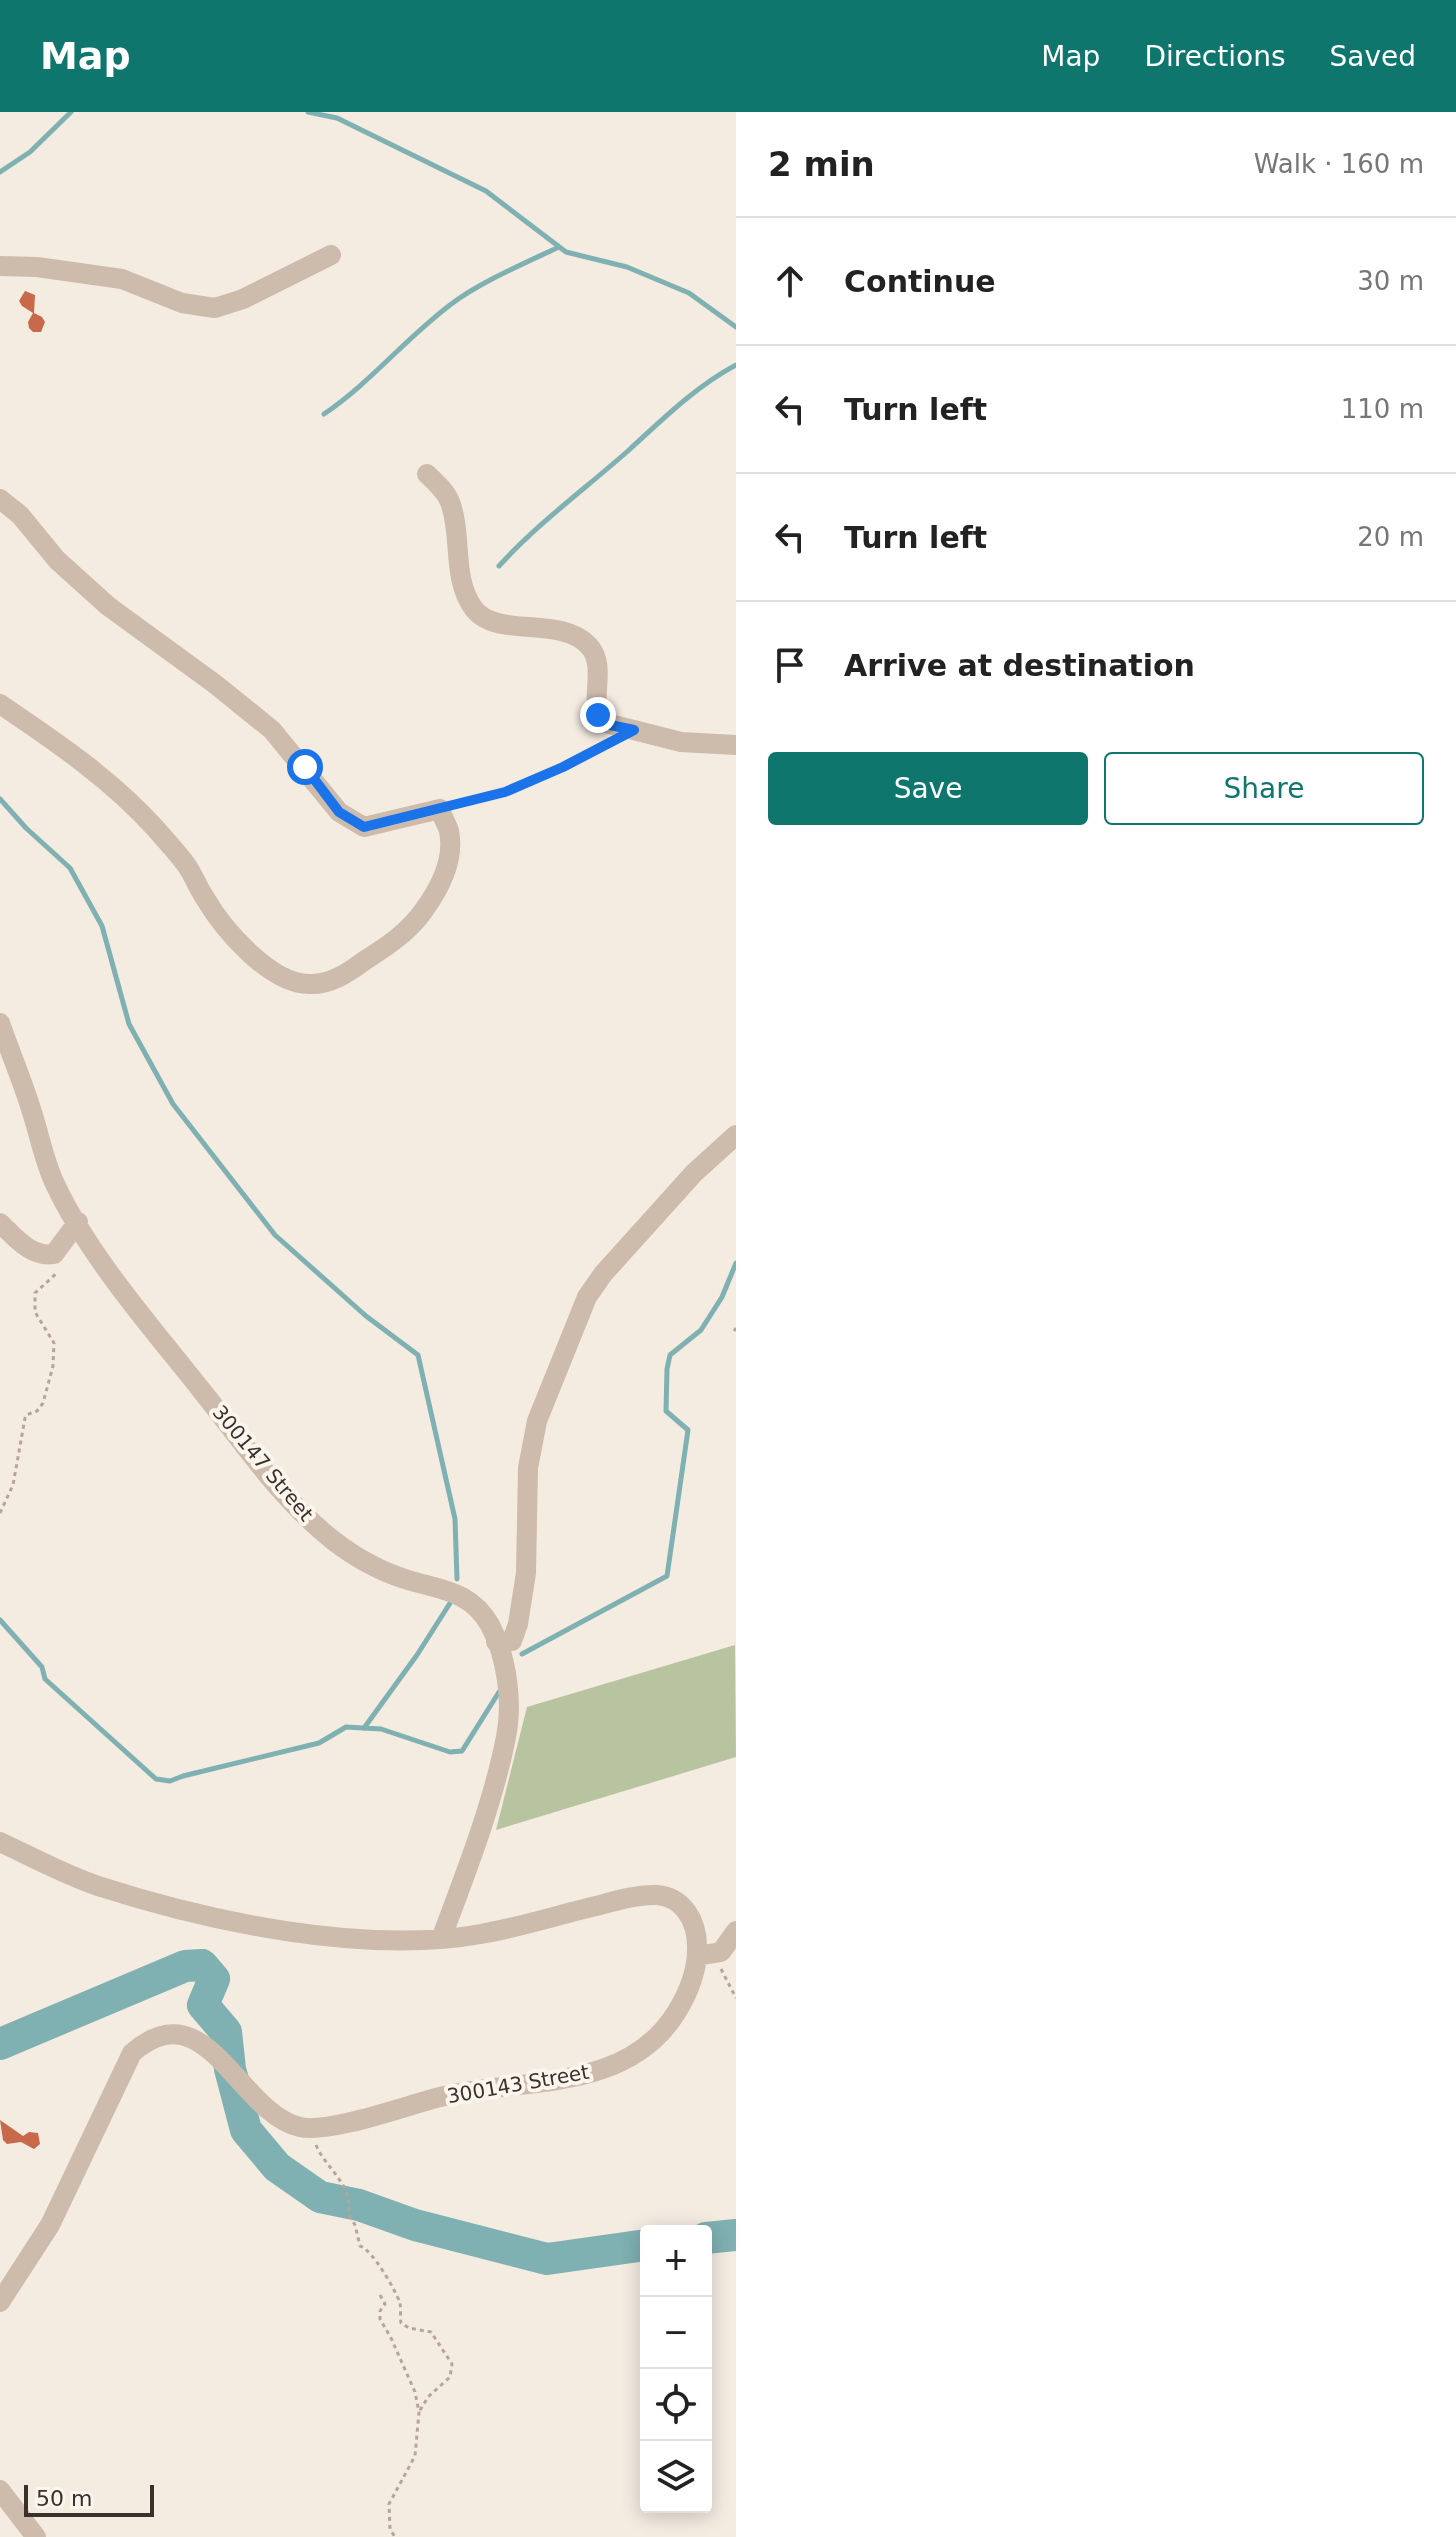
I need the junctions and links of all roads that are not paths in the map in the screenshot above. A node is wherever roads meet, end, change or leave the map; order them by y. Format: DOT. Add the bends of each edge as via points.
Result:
graph roads {
  1 [pos="331,255"];
  2 [pos="0,266"];
  3 [pos="427,474"];
  4 [pos="0,499"];
  5 [pos="0,704"];
  6 [pos="736,745"];
  7 [pos="0,1023"];
  8 [pos="736,1135"];
  9 [pos="78,1222"];
  10 [pos="0,1223"];
  11 [pos="496,1642"];
  12 [pos="0,1842"];
  13 [pos="736,1931"];
  14 [pos="441,1939"];
  15 [pos="704,1956"];
  16 [pos="0,2302"];
  17 [pos="0,2490"];
  18 [pos="36,2537"];
  1 -- 2 [label="street" via="215,308 182,303 122,279"];
  3 -- 6 [label="street" via="450,502 462,584 475,610 499,623 560,631 591,648 598,671 599,719 681,742"];
  4 -- 5 [label="street" via="108,606 272,730 352,822 364,827 440,809 450,835 445,873 419,917 393,942 343,976 298,983 280,976 233,935 188,867 115,787"];
  7 -- 9 [label="street, 300147 Street" via="54,1183"];
  8 -- 11 [label="street" via="694,1173 587,1297 537,1421 528,1468 526,1573 518,1624 512,1641"];
  9 -- 10 [label="street" via="54,1254 35,1252"];
  9 -- 11 [label="street, 300147 Street" via="155,1331 304,1515 370,1564 470,1600"];
  11 -- 14 [label="street, 300147 Street" via="509,1695 507,1736"];
  12 -- 14 [label="street, 300143 Street" via="97,1886 222,1920 319,1935"];
  13 -- 15 [label="street" via="721,1952"];
  14 -- 15 [label="street, 300143 Street" via="652,1895 682,1905"];
  15 -- 16 [label="street, 300143 Street" via="671,2020 647,2047 609,2067 534,2084 445,2095 327,2127 295,2126 283,2120 189,2036 175,2033 147,2040 132,2053 50,2225"];
  17 -- 18 [label="street"];
}
